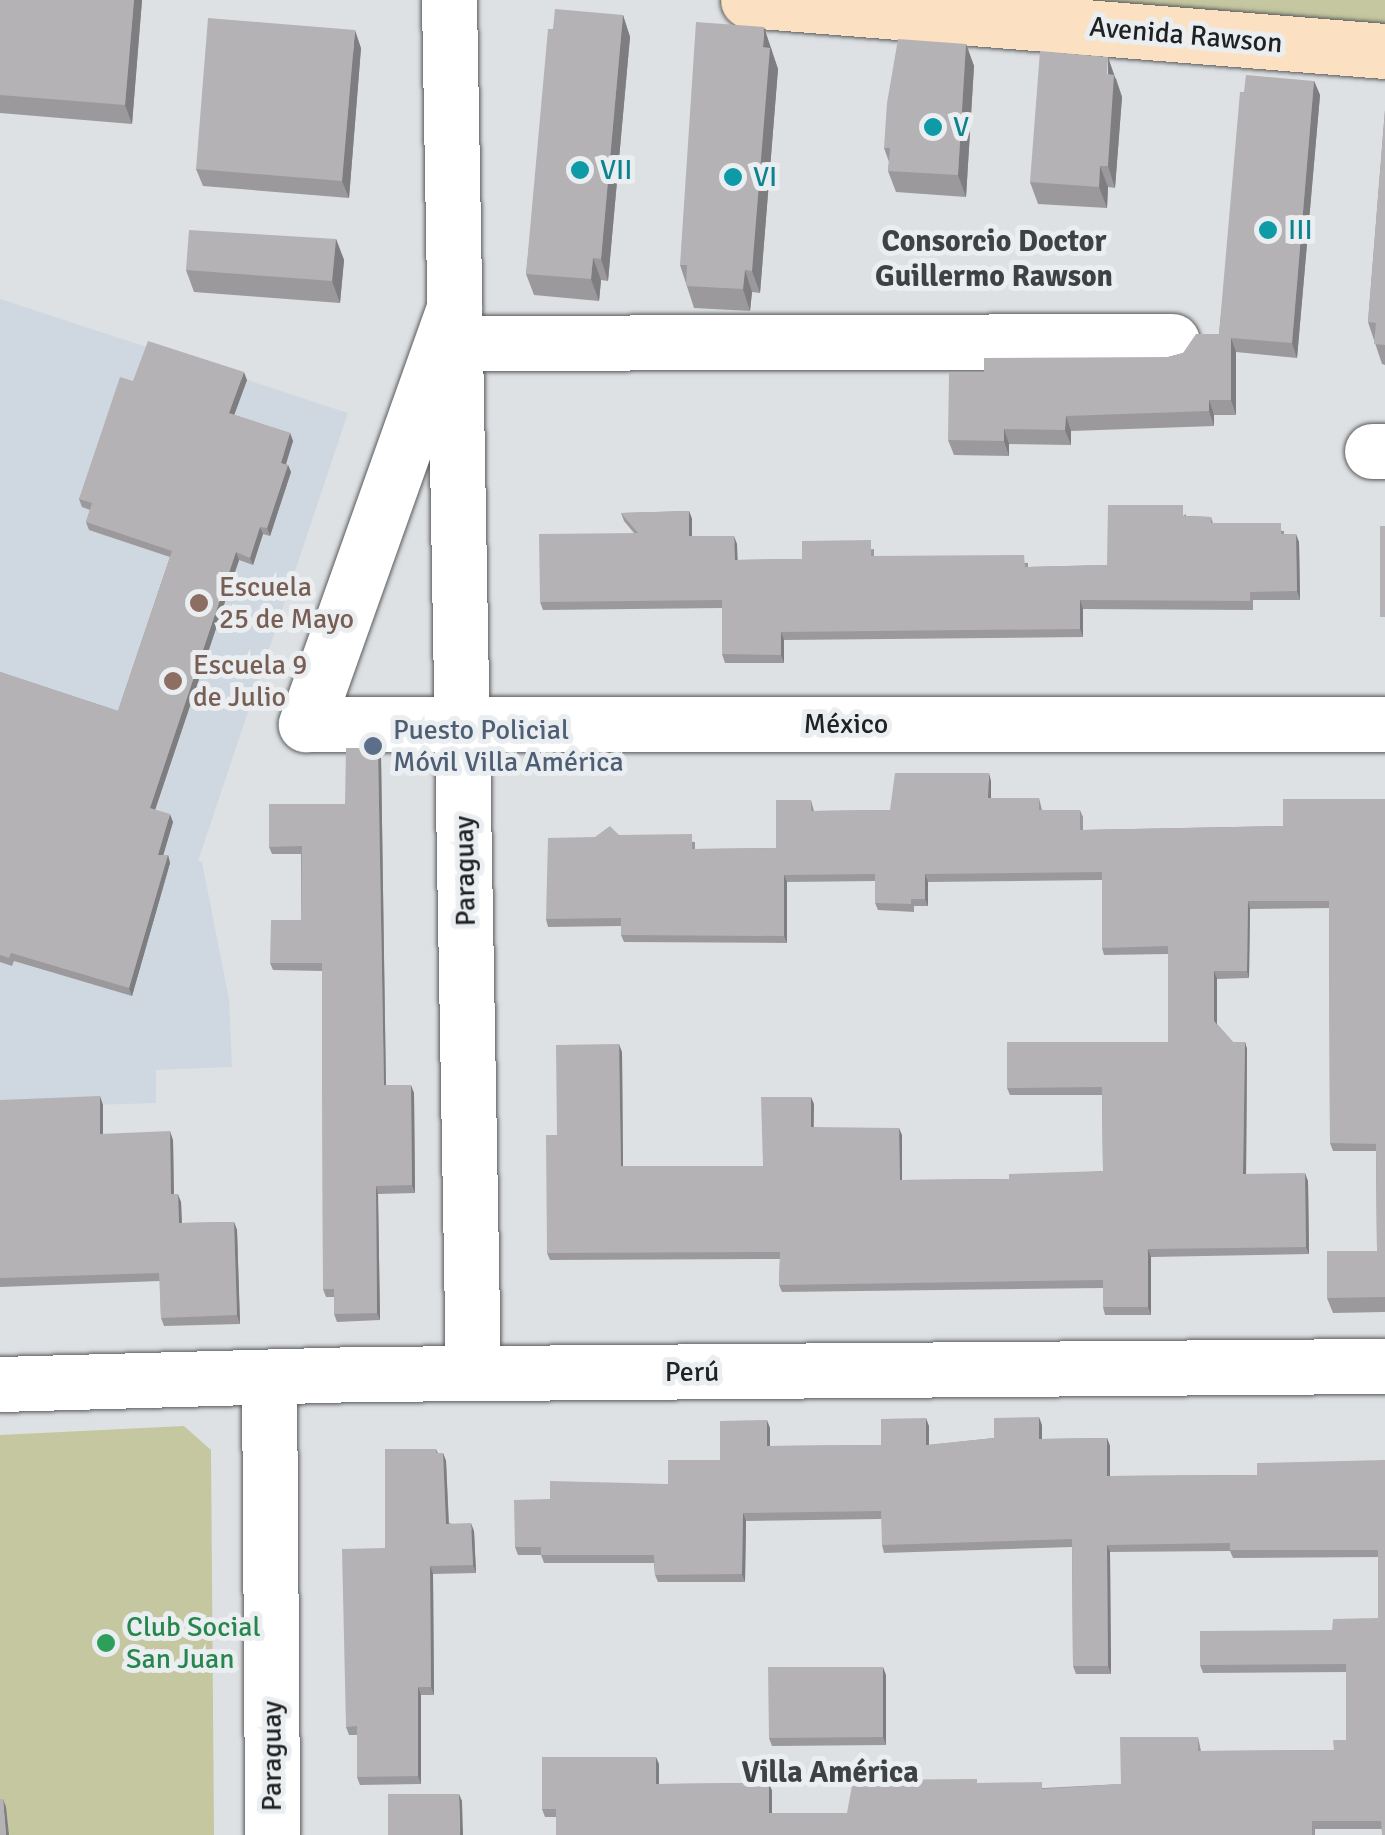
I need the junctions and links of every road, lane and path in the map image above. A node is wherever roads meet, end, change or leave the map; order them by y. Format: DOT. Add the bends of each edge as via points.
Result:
graph roads {
  1 [pos="449,0"];
  2 [pos="748,0"];
  3 [pos="1385,51"];
  4 [pos="455,326"];
  5 [pos="1172,341"];
  6 [pos="306,724"];
  7 [pos="462,724"];
  8 [pos="1385,724"];
  9 [pos="1385,1366"];
  10 [pos="474,1374"];
  11 [pos="269,1376"];
  12 [pos="0,1384"];
  13 [pos="272,1835"];
  1 -- 4 [label="street, Paraguay"];
  2 -- 3 [label="main road, Avenida Rawson"];
  4 -- 5 [label="street"];
  4 -- 6 [label="street, Paraguay"];
  4 -- 7 [label="street, Paraguay"];
  6 -- 7 [label="street, México"];
  7 -- 8 [label="street, México"];
  7 -- 10 [label="street, Paraguay"];
  9 -- 10 [label="street, Perú"];
  10 -- 11 [label="street, Perú"];
  11 -- 12 [label="street, Perú"];
  11 -- 13 [label="street, Paraguay"];
}
